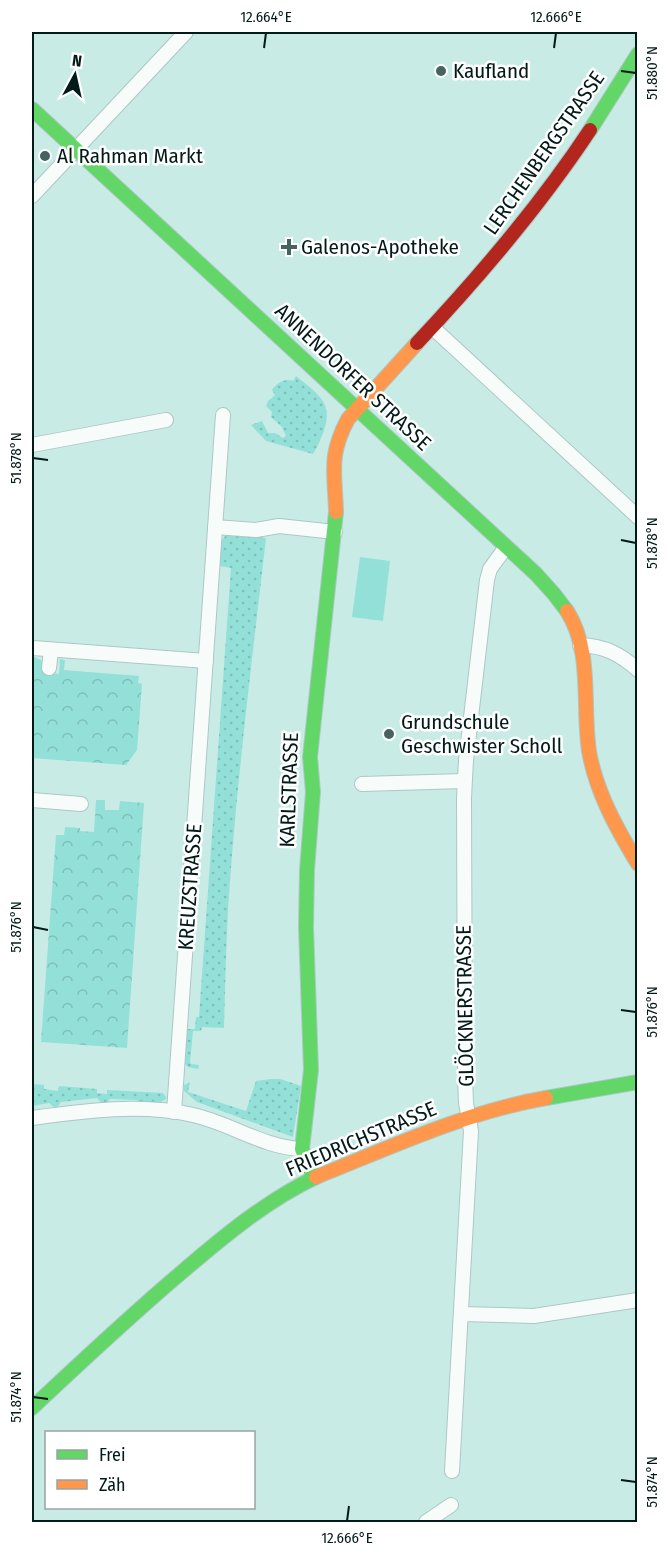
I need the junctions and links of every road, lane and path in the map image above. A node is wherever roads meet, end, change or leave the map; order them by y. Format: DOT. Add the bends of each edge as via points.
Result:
graph roads {
  1 [pos="186,32"];
  2 [pos="638,54"];
  3 [pos="32,110"];
  4 [pos="75,150"];
  5 [pos="32,196"];
  6 [pos="432,327"];
  7 [pos="357,409"];
  8 [pos="223,416"];
  9 [pos="166,420"];
  10 [pos="32,445"];
  11 [pos="638,517"];
  12 [pos="215,527"];
  13 [pos="335,532"];
  14 [pos="506,547"];
  15 [pos="580,645"];
  16 [pos="33,648"];
  17 [pos="51,650"];
  18 [pos="206,661"];
  19 [pos="49,668"];
  20 [pos="638,670"];
  21 [pos="464,781"];
  22 [pos="362,784"];
  23 [pos="32,800"];
  24 [pos="81,804"];
  25 [pos="638,864"];
  26 [pos="638,1082"];
  27 [pos="174,1112"];
  28 [pos="469,1117"];
  29 [pos="32,1118"];
  30 [pos="302,1149"];
  31 [pos="314,1178"];
  32 [pos="638,1299"];
  33 [pos="461,1314"];
  34 [pos="32,1408"];
  35 [pos="452,1471"];
  36 [pos="450,1505"];
  37 [pos="426,1522"];
  1 -- 4 [label="street"];
  2 -- 6 [label="street, LERCHENBERGSTRASSE" via="545,196"];
  3 -- 4 [label="street, ANNENDORFER STRASSE"];
  4 -- 5 [label="street"];
  4 -- 7 [label="street, ANNENDORFER STRASSE"];
  6 -- 7 [label="street, LERCHENBERGSTRASSE"];
  6 -- 11 [label="street"];
  7 -- 13 [label="street, KARLSTRASSE" via="333,447"];
  7 -- 14 [label="street, ANNENDORFER STRASSE"];
  8 -- 12 [label="street, KREUZSTRASSE"];
  9 -- 10 [label="street"];
  12 -- 13 [label="street" via="256,530 279,526"];
  12 -- 18 [label="street, KREUZSTRASSE"];
  13 -- 30 [label="street, KARLSTRASSE" via="310,757 313,792 306,896 311,1070"];
  14 -- 15 [label="street, ANNENDORFER STRASSE" via="561,603"];
  14 -- 21 [label="street, GLÖCKNERSTRASSE" via="487,580"];
  15 -- 20 [label="street" via="612,650"];
  15 -- 25 [label="street, ANNENDORFER STRASSE" via="587,738 595,778 609,814"];
  16 -- 17 [label="street"];
  17 -- 18 [label="street"];
  17 -- 19 [label="street"];
  18 -- 27 [label="street, KREUZSTRASSE"];
  21 -- 22 [label="street"];
  21 -- 28 [label="street, GLÖCKNERSTRASSE" via="465,1077"];
  23 -- 24 [label="street"];
  26 -- 28 [label="street, FRIEDRICHSTRASSE"];
  27 -- 29 [label="street" via="98,1110"];
  27 -- 30 [label="street" via="208,1119 278,1147"];
  28 -- 31 [label="street, FRIEDRICHSTRASSE"];
  28 -- 33 [label="street, GLÖCKNERSTRASSE"];
  30 -- 31 [label="street"];
  31 -- 34 [label="street, FRIEDRICHSTRASSE" via="231,1230"];
  32 -- 33 [label="street" via="534,1316"];
  33 -- 35 [label="street, GLÖCKNERSTRASSE"];
  36 -- 37 [label="street"];
}
